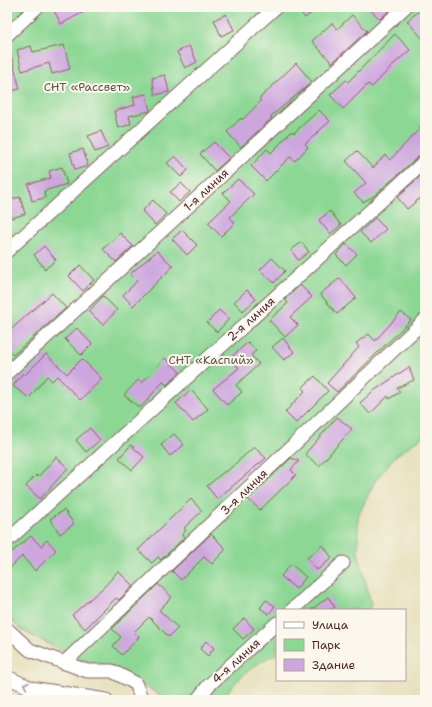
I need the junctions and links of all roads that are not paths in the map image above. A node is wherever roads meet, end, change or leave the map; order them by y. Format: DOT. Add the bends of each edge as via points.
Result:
graph roads {
  1 [pos="37,7"];
  2 [pos="276,7"];
  3 [pos="406,7"];
  4 [pos="7,35"];
  5 [pos="425,161"];
  6 [pos="7,251"];
  7 [pos="425,320"];
  8 [pos="7,373"];
  9 [pos="7,541"];
  10 [pos="343,563"];
  11 [pos="293,609"];
  12 [pos="276,624"];
  13 [pos="7,629"];
  14 [pos="64,663"];
  15 [pos="7,677"];
  16 [pos="106,700"];
  17 [pos="142,700"];
  18 [pos="197,700"];
  1 -- 4 [label="street"];
  2 -- 6 [label="street"];
  3 -- 8 [label="street, 1-я линия"];
  5 -- 9 [label="street, 2-я линия"];
  7 -- 14 [label="street, 3-я линия"];
  10 -- 11 [label="street"];
  12 -- 18 [label="street, 4-я линия"];
  13 -- 14 [label="street" via="30,650"];
  14 -- 17 [label="street" via="87,671 112,671 135,683"];
  16 -- 15 [label="street, one-way" via="32,688"];
}
